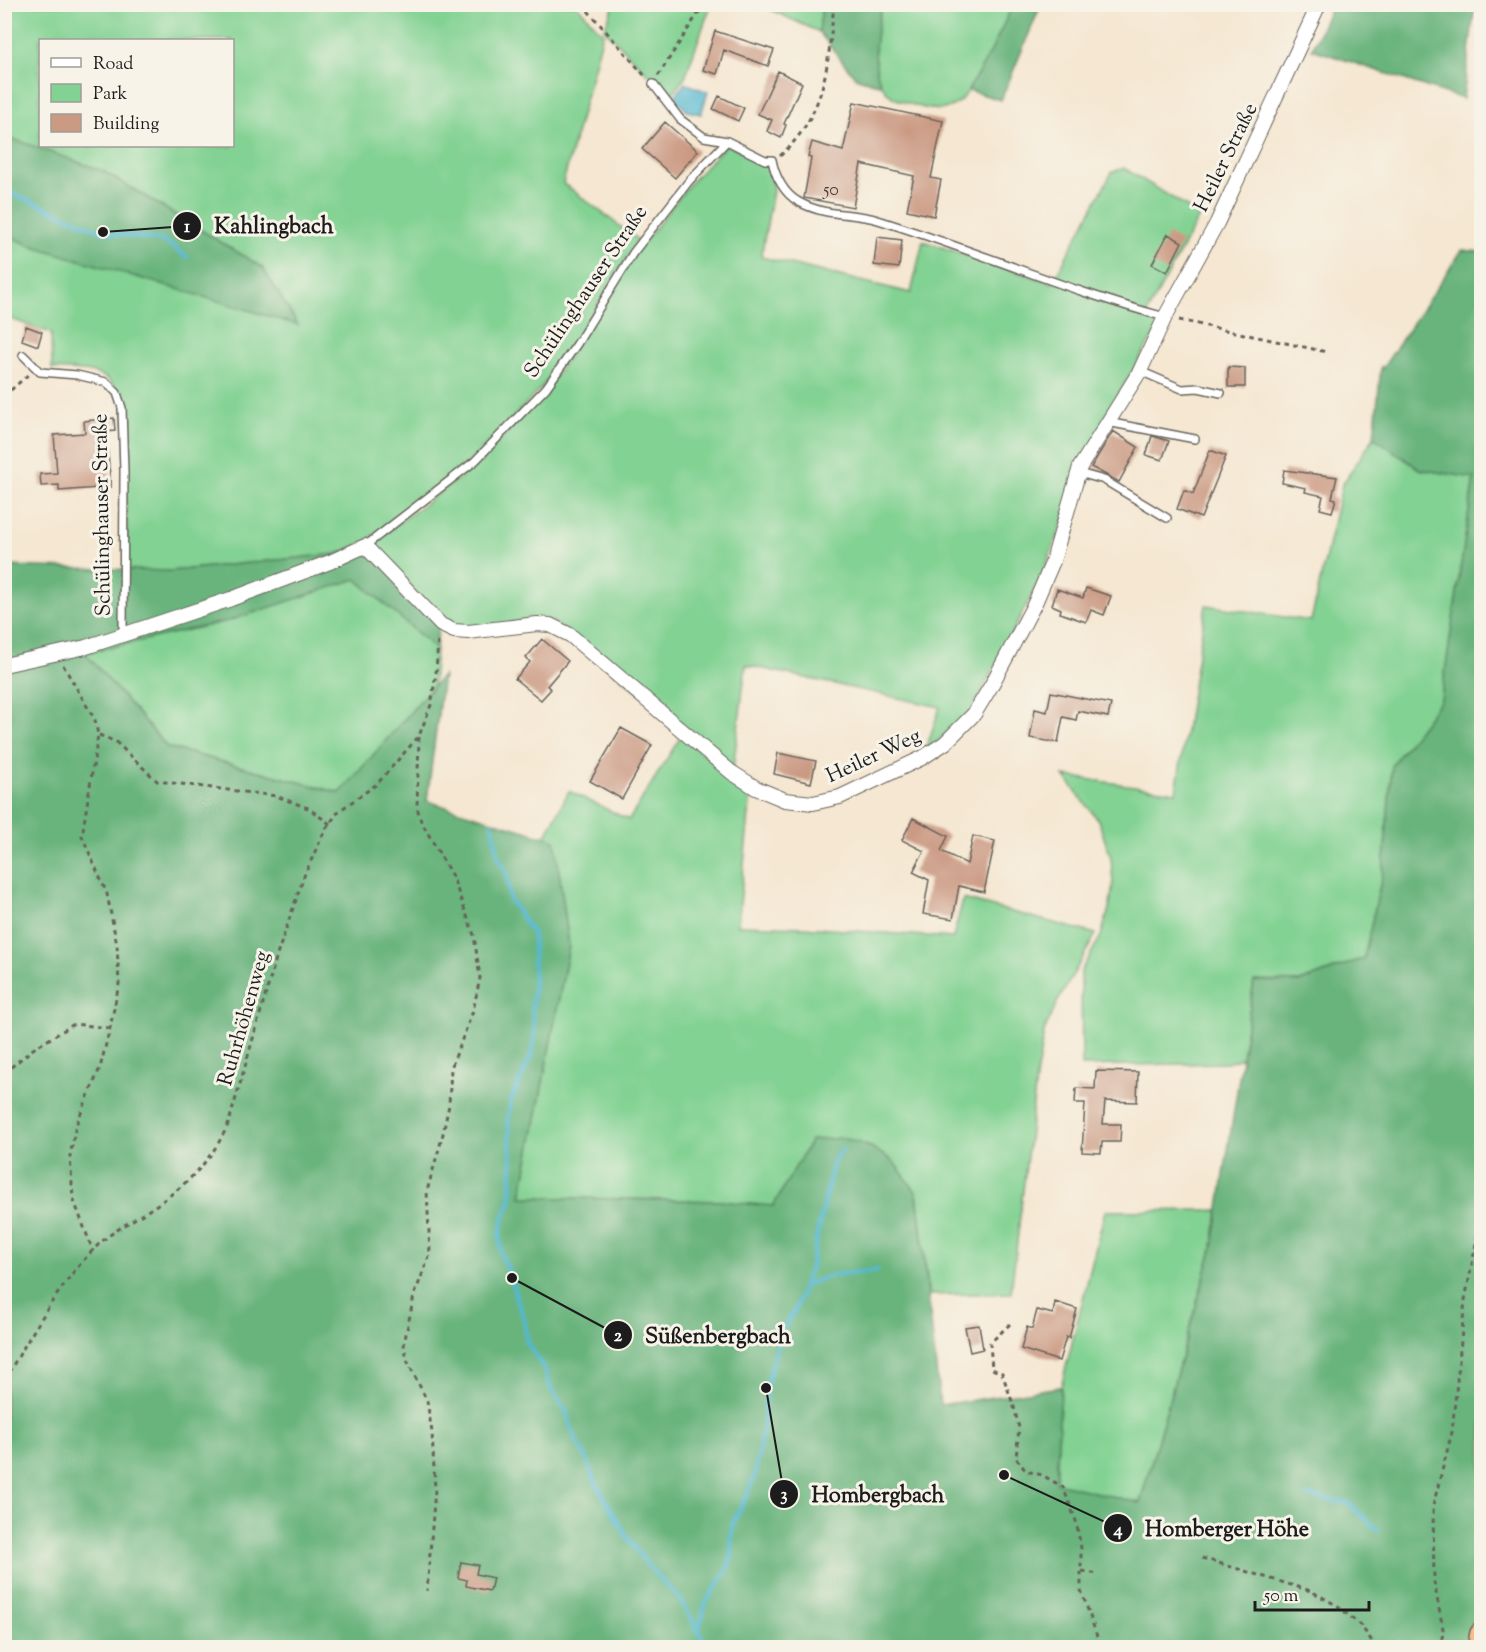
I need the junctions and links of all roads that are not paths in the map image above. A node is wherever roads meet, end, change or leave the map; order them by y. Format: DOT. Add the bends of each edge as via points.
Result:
graph roads {
  1 [pos="1320,4"];
  2 [pos="653,84"];
  3 [pos="727,141"];
  4 [pos="1164,321"];
  5 [pos="23,355"];
  6 [pos="1140,370"];
  7 [pos="1221,393"];
  8 [pos="1107,422"];
  9 [pos="1195,439"];
  10 [pos="1078,473"];
  11 [pos="1167,518"];
  12 [pos="365,546"];
  13 [pos="123,634"];
  14 [pos="4,665"];
  15 [pos="1482,1635"];
  16 [pos="1480,1647"];
  1 -- 4 [label="street, Heiler Straße" via="1217,223"];
  2 -- 3 [label="lane" via="680,118 705,136"];
  3 -- 4 [label="lane" via="772,160 782,185 796,201 823,212 876,219"];
  3 -- 12 [label="lane, Schülinghauser Straße" via="689,181 633,253 546,388 475,461"];
  4 -- 6 [label="street, Heiler Weg"];
  5 -- 13 [label="lane, Schülinghauser Straße" via="34,368 47,374 77,375 106,382 117,393 122,408 124,471"];
  6 -- 7 [label="lane" via="1182,390 1198,388"];
  6 -- 8 [label="street, Heiler Weg"];
  8 -- 9 [label="lane"];
  8 -- 10 [label="street, Heiler Weg"];
  10 -- 11 [label="lane" via="1104,480"];
  10 -- 12 [label="street, Heiler Weg" via="1040,592 974,714 945,743 922,758 840,798 813,803 785,800 731,772 570,635 550,625 468,632 441,625"];
  12 -- 13 [label="street, Schülinghauser Straße" via="231,599"];
  13 -- 14 [label="street, Schülinghauser Straße"];
  15 -- 16 [label="highway"];
}
